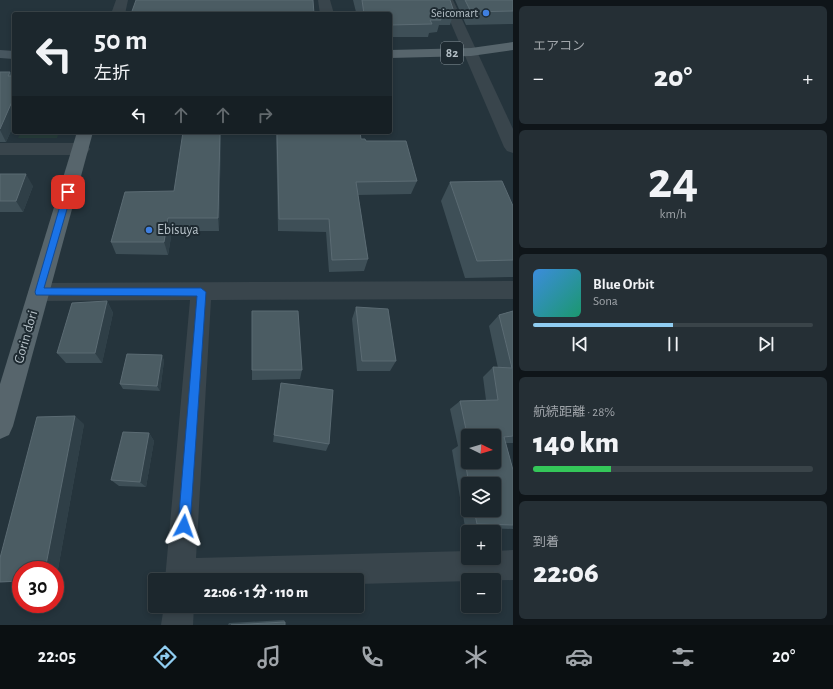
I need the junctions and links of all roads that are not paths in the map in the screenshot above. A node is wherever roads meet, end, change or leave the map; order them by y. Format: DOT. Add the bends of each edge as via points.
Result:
graph roads {
  1 [pos="122,0"];
  2 [pos="324,0"];
  3 [pos="447,0"];
  4 [pos="119,12"];
  5 [pos="327,12"];
  6 [pos="513,46"];
  7 [pos="471,52"];
  8 [pos="0,54"];
  9 [pos="392,54"];
  10 [pos="12,55"];
  11 [pos="83,140"];
  12 [pos="513,147"];
  13 [pos="0,149"];
  14 [pos="513,290"];
  15 [pos="39,292"];
  16 [pos="201,292"];
  17 [pos="0,426"];
  18 [pos="513,565"];
  19 [pos="180,573"];
  20 [pos="291,573"];
  21 [pos="178,613"];
  22 [pos="177,625"];
  1 -- 4 [label="street"];
  2 -- 5 [label="street"];
  3 -- 7 [label="street"];
  6 -- 7 [label="main road, 82"];
  7 -- 9 [label="main road, 82"];
  7 -- 12 [label="street"];
  8 -- 10 [label="street"];
  11 -- 13 [label="street"];
  11 -- 15 [label="main road, Gorin dori"];
  14 -- 16 [label="street"];
  15 -- 16 [label="street"];
  15 -- 17 [label="main road, Gorin dori"];
  16 -- 19 [label="street"];
  18 -- 20 [label="street"];
  21 -- 22 [label="street"];
}
